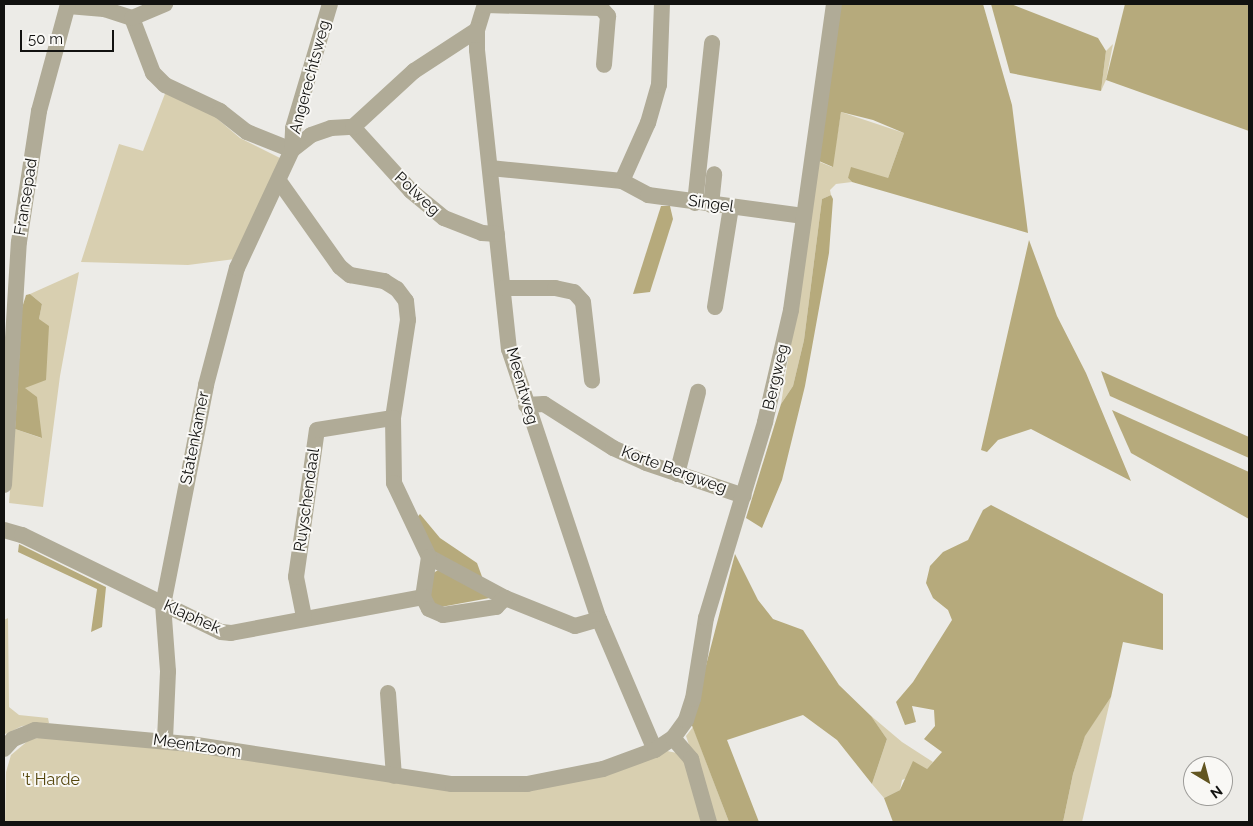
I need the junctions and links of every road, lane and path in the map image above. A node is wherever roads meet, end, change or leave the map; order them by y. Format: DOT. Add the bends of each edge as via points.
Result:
graph roads {
  1 [pos="166,4"];
  2 [pos="330,4"];
  3 [pos="485,4"];
  4 [pos="662,4"];
  5 [pos="834,4"];
  6 [pos="68,5"];
  7 [pos="132,18"];
  8 [pos="477,30"];
  9 [pos="712,43"];
  10 [pos="604,64"];
  11 [pos="353,127"];
  12 [pos="292,150"];
  13 [pos="490,168"];
  14 [pos="714,174"];
  15 [pos="279,181"];
  16 [pos="622,181"];
  17 [pos="703,204"];
  18 [pos="731,207"];
  19 [pos="804,216"];
  20 [pos="497,234"];
  21 [pos="11,239"];
  22 [pos="503,288"];
  23 [pos="9,305"];
  24 [pos="715,307"];
  25 [pos="592,380"];
  26 [pos="698,392"];
  27 [pos="526,405"];
  28 [pos="393,418"];
  29 [pos="677,474"];
  30 [pos="4,485"];
  31 [pos="744,496"];
  32 [pos="4,530"];
  33 [pos="429,557"];
  34 [pos="423,597"];
  35 [pos="505,598"];
  36 [pos="163,605"];
  37 [pos="304,617"];
  38 [pos="599,619"];
  39 [pos="388,693"];
  40 [pos="674,738"];
  41 [pos="165,740"];
  42 [pos="4,747"];
  43 [pos="655,750"];
  44 [pos="394,776"];
  45 [pos="708,822"];
  1 -- 7 [label="street"];
  2 -- 12 [label="street, Angerechtsweg" via="293,128"];
  3 -- 8 [label="street, Meentweg"];
  3 -- 10 [label="street" via="601,8 608,16"];
  4 -- 16 [label="street" via="659,85 648,123"];
  5 -- 19 [label="street, Bergweg"];
  6 -- 7 [label="street" via="104,9"];
  6 -- 21 [label="street, Fransepad"];
  7 -- 12 [label="street" via="152,73 165,85 220,111 247,132"];
  8 -- 11 [label="street" via="414,70"];
  8 -- 13 [label="street, Meentweg"];
  9 -- 17 [label="street"];
  11 -- 12 [label="street" via="332,128 318,133"];
  11 -- 20 [label="street, Polweg" via="410,191 444,218 482,233"];
  12 -- 15 [label="street, Statenkamer"];
  13 -- 16 [label="street, Singel"];
  13 -- 20 [label="street, Meentweg"];
  14 -- 17 [label="street"];
  15 -- 28 [label="street" via="340,267 350,275 384,281 397,289 406,301 408,320"];
  15 -- 36 [label="street, Statenkamer" via="237,268 206,385"];
  16 -- 17 [label="street, Singel" via="648,195"];
  17 -- 18 [label="street, Singel"];
  18 -- 19 [label="street, Singel"];
  18 -- 24 [label="street"];
  19 -- 31 [label="street, Bergweg" via="790,310 765,422"];
  20 -- 22 [label="street, Meentweg"];
  21 -- 23 [label="street, Fransepad"];
  22 -- 25 [label="street" via="555,288 574,292 583,302"];
  22 -- 27 [label="street, Meentweg" via="509,348"];
  23 -- 30 [label="street, Fransepad"];
  26 -- 29 [label="street"];
  27 -- 29 [label="street, Korte Bergweg" via="544,404 612,448"];
  27 -- 38 [label="street, Meentweg"];
  28 -- 33 [label="street" via="394,483"];
  28 -- 37 [label="street, Ruyschendaal" via="317,430 296,577"];
  29 -- 31 [label="street, Korte Bergweg"];
  31 -- 40 [label="street, Bergweg" via="726,543 706,618 693,699 686,720"];
  32 -- 36 [label="street, Klaphek" via="22,535"];
  33 -- 34 [label="street"];
  33 -- 35 [label="street"];
  34 -- 35 [label="street" via="429,609 443,614 496,607"];
  34 -- 37 [label="street, Klaphek"];
  35 -- 38 [label="street" via="575,626"];
  36 -- 37 [label="street, Klaphek" via="226,633"];
  36 -- 41 [label="street, Statenkamer" via="168,671"];
  38 -- 43 [label="street, Meentweg"];
  39 -- 44 [label="street"];
  40 -- 43 [label="street, Meentzoom"];
  40 -- 45 [label="street" via="691,759"];
  41 -- 42 [label="street, Meentzoom" via="35,730"];
  41 -- 44 [label="street, Meentzoom"];
  43 -- 44 [label="street, Meentzoom" via="603,769 527,784 452,784"];
}
